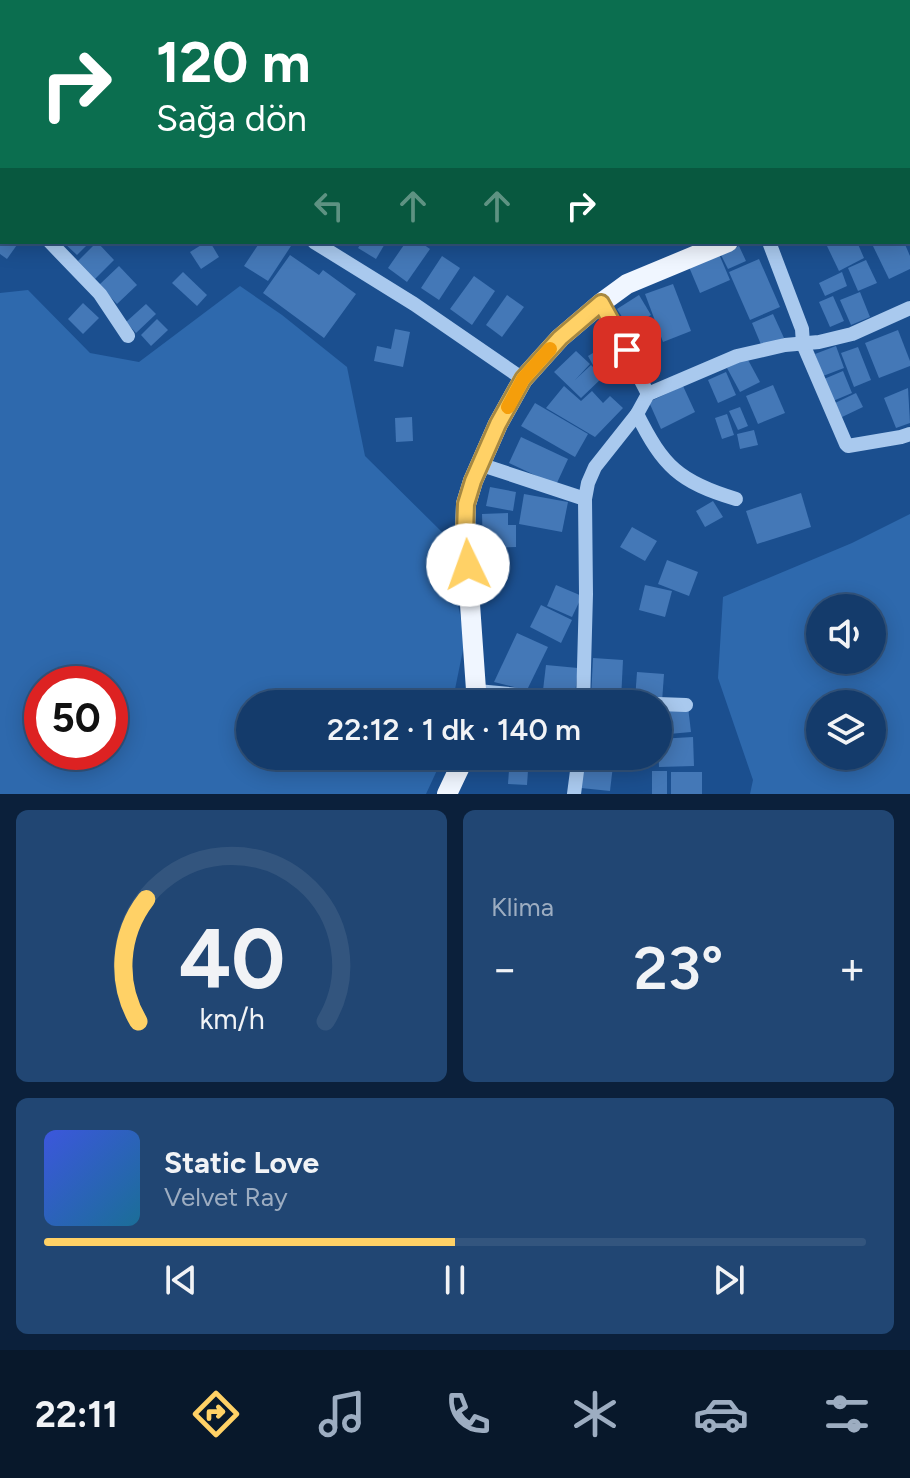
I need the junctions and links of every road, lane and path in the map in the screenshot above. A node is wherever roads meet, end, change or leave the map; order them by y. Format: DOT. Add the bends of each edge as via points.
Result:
graph roads {
  1 [pos="52,244"];
  2 [pos="317,244"];
  3 [pos="723,244"];
  4 [pos="770,244"];
  5 [pos="601,303"];
  6 [pos="910,308"];
  7 [pos="128,336"];
  8 [pos="803,344"];
  9 [pos="523,379"];
  10 [pos="648,394"];
  11 [pos="637,414"];
  12 [pos="910,434"];
  13 [pos="479,464"];
  14 [pos="585,499"];
  15 [pos="736,499"];
  16 [pos="476,690"];
  17 [pos="583,690"];
  18 [pos="672,705"];
  19 [pos="686,705"];
  20 [pos="458,770"];
  21 [pos="577,770"];
  22 [pos="447,794"];
  23 [pos="574,794"];
  1 -- 7 [label="street" via="100,294"];
  2 -- 9 [label="street"];
  3 -- 5 [label="main road" via="627,284"];
  4 -- 8 [label="street"];
  5 -- 9 [label="main road"];
  5 -- 10 [label="street"];
  6 -- 8 [label="street" via="852,334"];
  8 -- 10 [label="street" via="737,356"];
  8 -- 12 [label="street" via="848,446"];
  9 -- 13 [label="main road"];
  10 -- 11 [label="street"];
  11 -- 14 [label="street" via="595,467"];
  11 -- 15 [label="street" via="667,463 696,485"];
  13 -- 14 [label="street"];
  13 -- 16 [label="main road" via="466,504 465,533"];
  14 -- 17 [label="street"];
  18 -- 19 [label="street"];
  20 -- 22 [label="main road"];
  21 -- 23 [label="street"];
}
